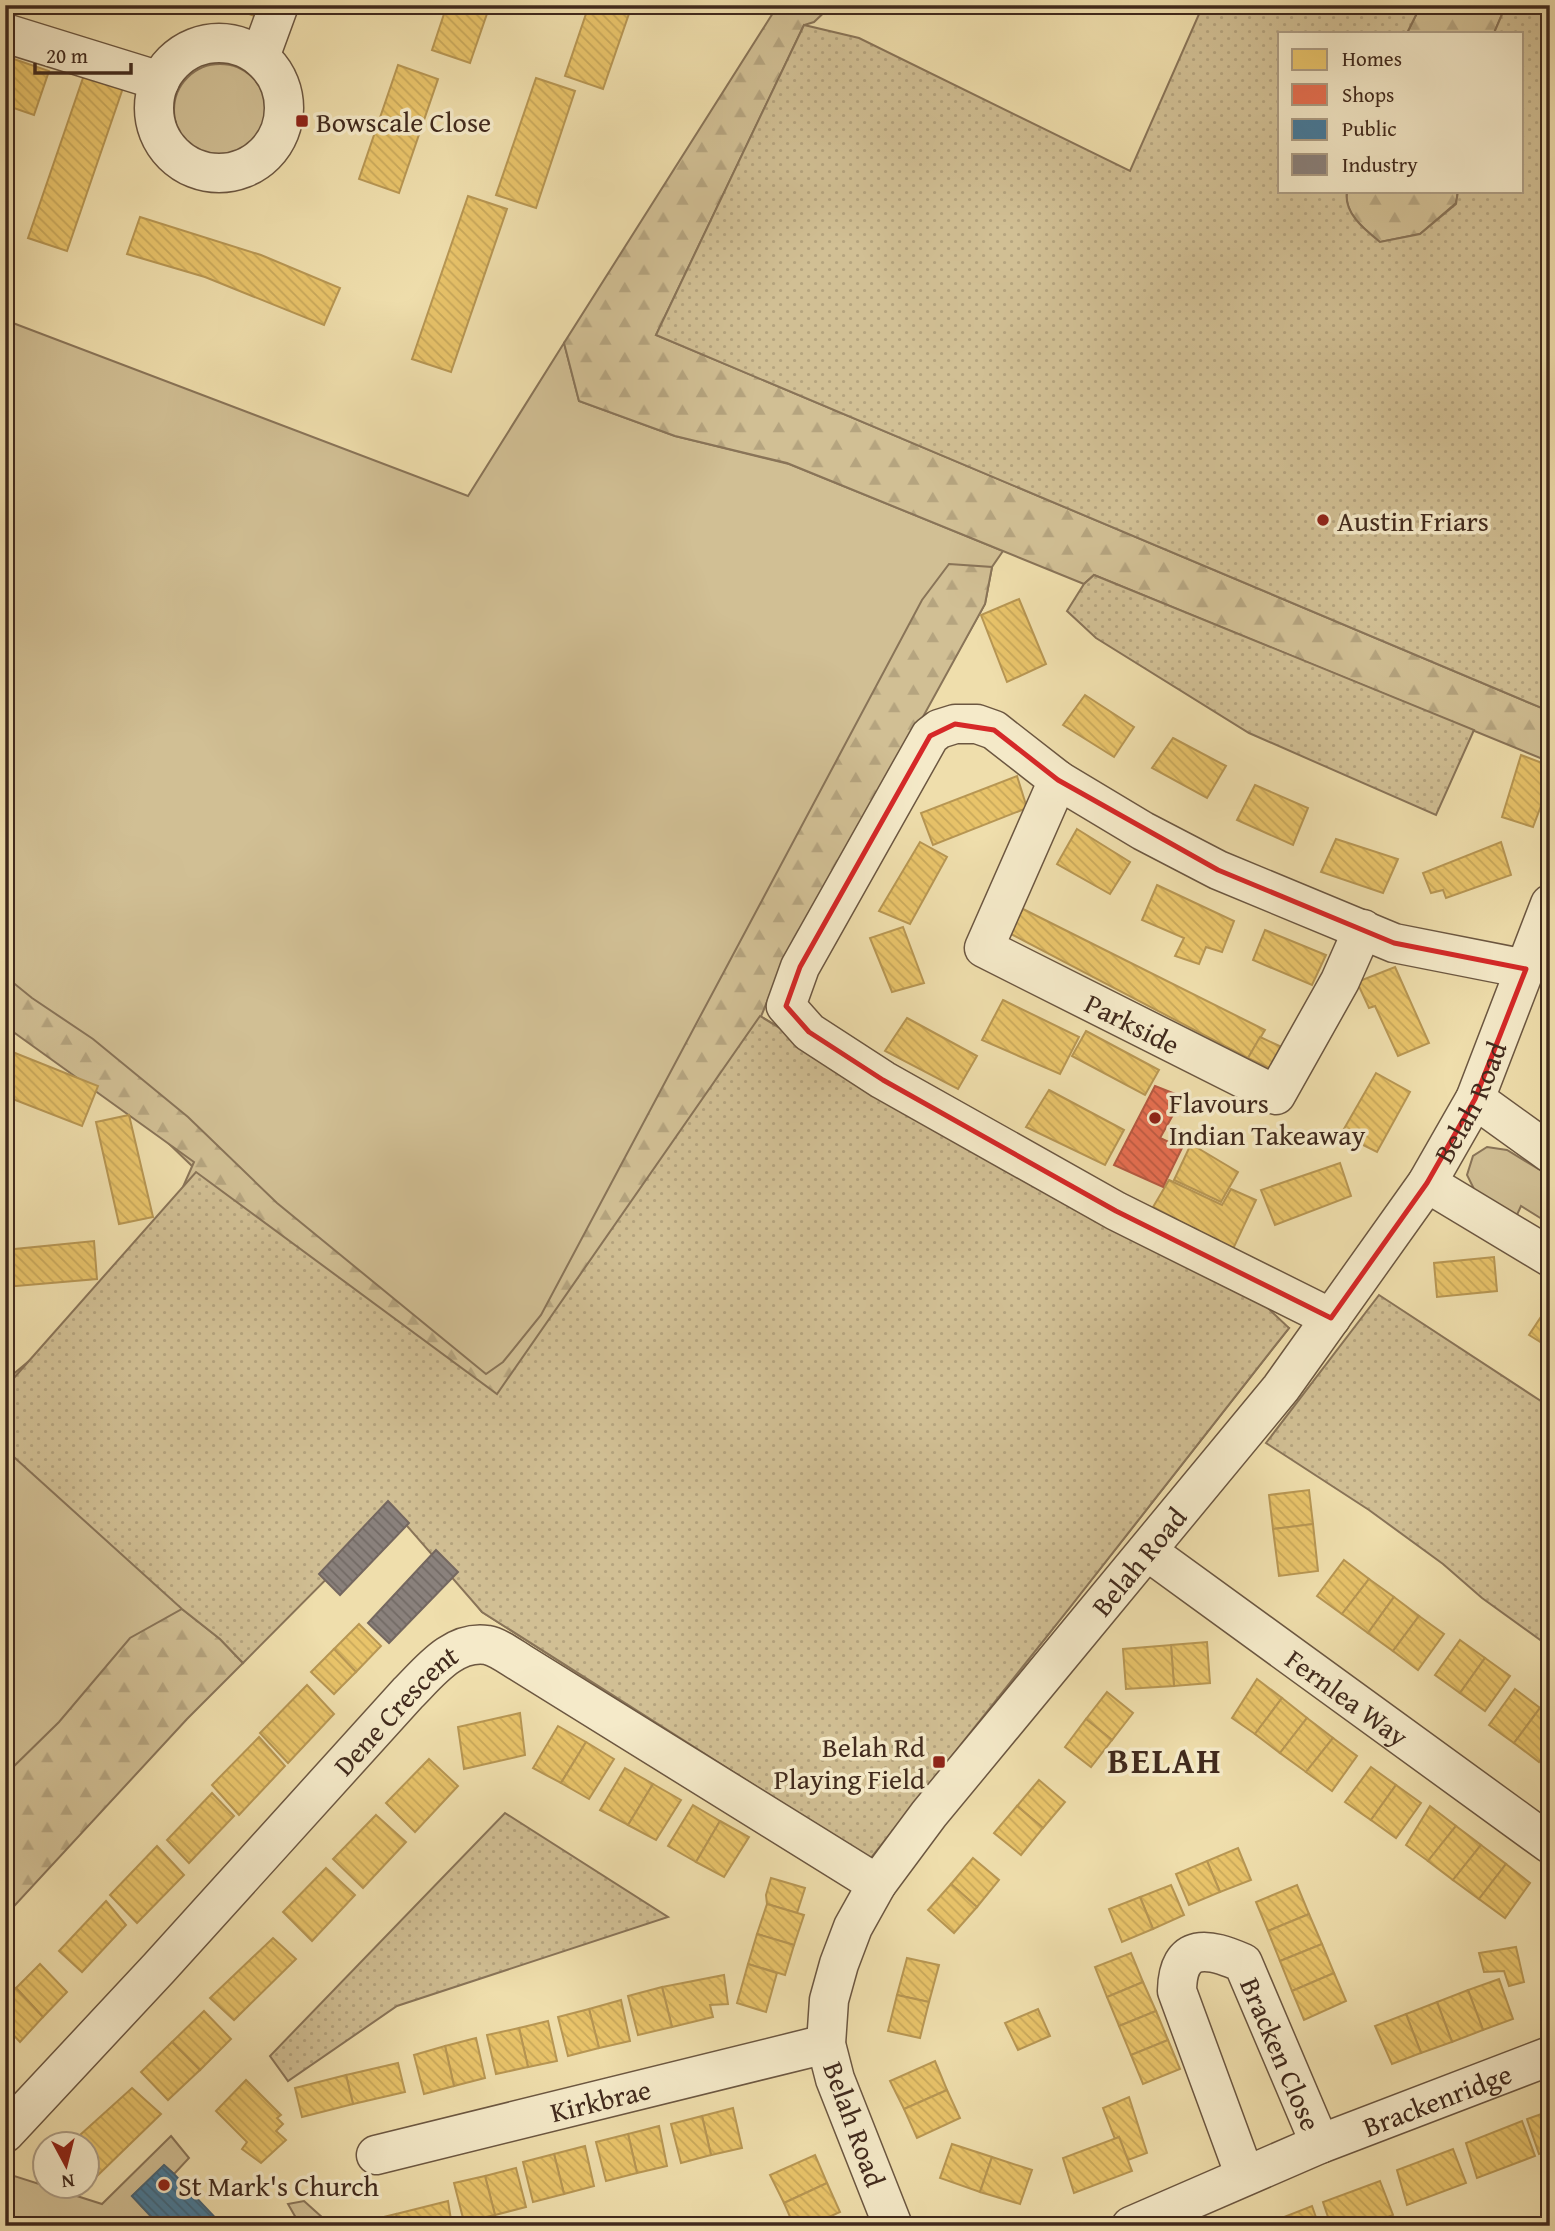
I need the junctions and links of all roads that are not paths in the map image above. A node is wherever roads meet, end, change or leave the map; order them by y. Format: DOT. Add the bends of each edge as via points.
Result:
graph roads {
  1 [pos="279,5"];
  2 [pos="5,33"];
  3 [pos="260,57"];
  4 [pos="160,81"];
  5 [pos="1058,780"];
  6 [pos="1550,904"];
  7 [pos="1363,929"];
  8 [pos="1526,969"];
  9 [pos="1475,1099"];
  10 [pos="1550,1153"];
  11 [pos="1427,1183"];
  12 [pos="1550,1257"];
  13 [pos="1331,1318"];
  14 [pos="1147,1551"];
  15 [pos="1550,1844"];
  16 [pos="877,1884"];
  17 [pos="826,2044"];
  18 [pos="1550,2056"];
  19 [pos="5,2133"];
  20 [pos="1320,2144"];
  21 [pos="376,2155"];
  22 [pos="1245,2176"];
  23 [pos="893,2226"];
  24 [pos="1131,2226"];
  1 -- 3 [label="street"];
  2 -- 4 [label="street"];
  3 -- 4 [label="street" via="224,43 204,45 186,52"];
  3 -- 4 [label="street" via="275,75 283,95 284,117 270,148 244,168 223,173 201,171 181,161 165,145 155,119"];
  5 -- 7 [label="street" via="1218,870"];
  5 -- 7 [label="street, Parkside" via="984,948 1276,1095 1340,981"];
  5 -- 13 [label="street" via="994,730 977,724 955,724 930,736 800,967 786,1006 808,1032 883,1080 1116,1211"];
  6 -- 8 [label="street, Belah Road"];
  7 -- 8 [label="street" via="1394,943"];
  8 -- 9 [label="street, Belah Road"];
  9 -- 10 [label="street"];
  9 -- 11 [label="street, Belah Road"];
  11 -- 12 [label="street"];
  11 -- 13 [label="street, Belah Road"];
  13 -- 14 [label="street, Belah Road" via="1273,1399"];
  14 -- 15 [label="street, Fernlea Way"];
  14 -- 16 [label="street, Belah Road" via="929,1814"];
  16 -- 17 [label="street, Belah Road" via="839,1964 829,2000"];
  16 -- 19 [label="street, Dene Crescent" via="522,1663 489,1645 470,1645 447,1655 408,1693"];
  17 -- 21 [label="street, Kirkbrae"];
  17 -- 23 [label="street, Belah Road" via="835,2079"];
  18 -- 20 [label="street, Brackenridge"];
  20 -- 22 [label="street, Brackenridge"];
  20 -- 22 [label="street, Bracken Close" via="1243,1963 1210,1950 1197,1951 1177,1977 1177,1991"];
  22 -- 24 [label="street, Brackenridge"];
}
